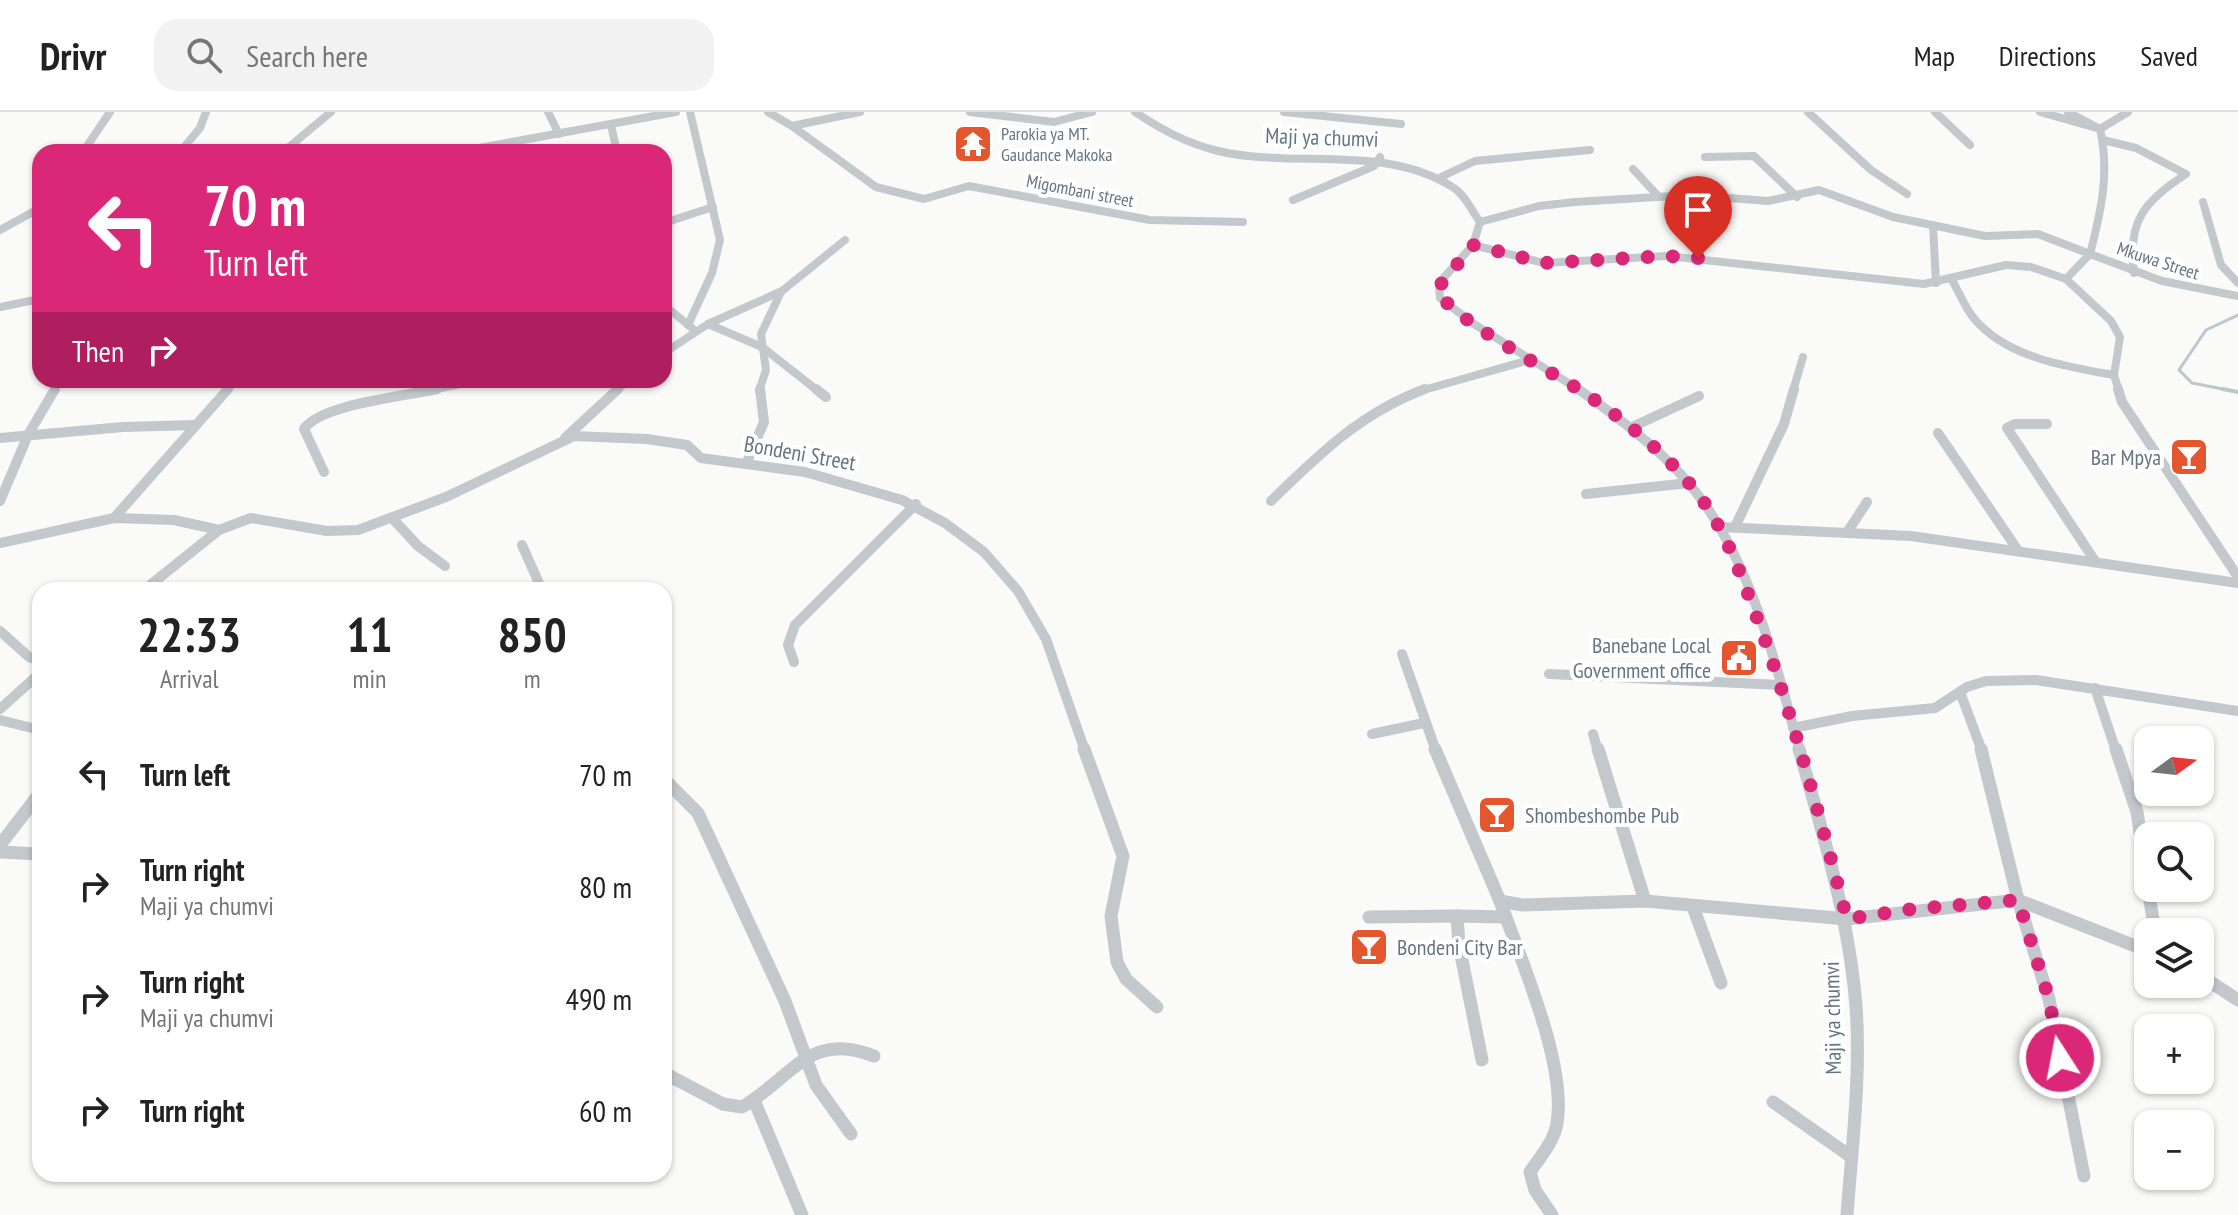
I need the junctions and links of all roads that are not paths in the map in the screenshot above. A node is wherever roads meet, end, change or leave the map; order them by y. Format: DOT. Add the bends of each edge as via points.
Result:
graph roads {
  1 [pos="110,112"];
  2 [pos="206,112"];
  3 [pos="331,112"];
  4 [pos="548,112"];
  5 [pos="676,112"];
  6 [pos="690,112"];
  7 [pos="768,112"];
  8 [pos="860,112"];
  9 [pos="970,112"];
  10 [pos="1092,112"];
  11 [pos="1135,112"];
  12 [pos="1284,112"];
  13 [pos="1808,112"];
  14 [pos="1935,112"];
  15 [pos="2040,112"];
  16 [pos="2068,112"];
  17 [pos="2128,112"];
  18 [pos="1401,124"];
  19 [pos="611,125"];
  20 [pos="792,126"];
  21 [pos="2100,129"];
  22 [pos="559,134"];
  23 [pos="2103,140"];
  24 [pos="88,144"];
  25 [pos="187,144"];
  26 [pos="291,144"];
  27 [pos="502,144"];
  28 [pos="615,144"];
  29 [pos="1970,145"];
  30 [pos="1590,150"];
  31 [pos="1380,157"];
  32 [pos="1705,157"];
  33 [pos="1633,169"];
  34 [pos="1441,177"];
  35 [pos="1907,194"];
  36 [pos="1658,196"];
  37 [pos="1797,197"];
  38 [pos="1293,200"];
  39 [pos="2203,202"];
  40 [pos="713,207"];
  41 [pos="32,212"];
  42 [pos="672,220"];
  43 [pos="1243,222"];
  44 [pos="1480,222"];
  45 [pos="1933,225"];
  46 [pos="0,230"];
  47 [pos="845,240"];
  48 [pos="1473,245"];
  49 [pos="2090,254"];
  50 [pos="2134,273"];
  51 [pos="1951,278"];
  52 [pos="2066,279"];
  53 [pos="1936,283"];
  54 [pos="2238,283"];
  55 [pos="782,291"];
  56 [pos="2238,296"];
  57 [pos="32,301"];
  58 [pos="0,307"];
  59 [pos="672,312"];
  60 [pos="708,324"];
  61 [pos="692,328"];
  62 [pos="672,346"];
  63 [pos="762,347"];
  64 [pos="1803,357"];
  65 [pos="1533,359"];
  66 [pos="2114,375"];
  67 [pos="55,388"];
  68 [pos="229,388"];
  69 [pos="437,388"];
  70 [pos="619,388"];
  71 [pos="1699,396"];
  72 [pos="826,397"];
  73 [pos="2047,424"];
  74 [pos="196,425"];
  75 [pos="1630,428"];
  76 [pos="1938,433"];
  77 [pos="28,435"];
  78 [pos="0,438"];
  79 [pos="565,438"];
  80 [pos="746,464"];
  81 [pos="324,472"];
  82 [pos="1689,483"];
  83 [pos="1586,494"];
  84 [pos="0,501"];
  85 [pos="1271,501"];
  86 [pos="1867,502"];
  87 [pos="916,504"];
  88 [pos="114,518"];
  89 [pos="393,519"];
  90 [pos="1720,527"];
  91 [pos="1735,527"];
  92 [pos="219,530"];
  93 [pos="1848,531"];
  94 [pos="0,543"];
  95 [pos="522,545"];
  96 [pos="2017,549"];
  97 [pos="2095,561"];
  98 [pos="445,566"];
  99 [pos="2238,577"];
  100 [pos="154,582"];
  101 [pos="538,582"];
  102 [pos="2238,583"];
  103 [pos="0,631"];
  104 [pos="1402,654"];
  105 [pos="32,658"];
  106 [pos="794,662"];
  107 [pos="1549,674"];
  108 [pos="32,680"];
  109 [pos="1782,685"];
  110 [pos="2095,688"];
  111 [pos="1960,692"];
  112 [pos="0,709"];
  113 [pos="2238,711"];
  114 [pos="0,720"];
  115 [pos="1424,723"];
  116 [pos="32,728"];
  117 [pos="1793,728"];
  118 [pos="1372,734"];
  119 [pos="1593,734"];
  120 [pos="672,787"];
  121 [pos="32,803"];
  122 [pos="2138,822"];
  123 [pos="0,845"];
  124 [pos="0,852"];
  125 [pos="32,854"];
  126 [pos="2018,900"];
  127 [pos="1500,901"];
  128 [pos="1645,901"];
  129 [pos="1693,907"];
  130 [pos="1457,916"];
  131 [pos="1369,917"];
  132 [pos="1505,917"];
  133 [pos="1847,919"];
  134 [pos="2134,946"];
  135 [pos="1721,983"];
  136 [pos="2214,984"];
  137 [pos="2238,1000"];
  138 [pos="1157,1007"];
  139 [pos="874,1056"];
  140 [pos="807,1059"];
  141 [pos="1482,1060"];
  142 [pos="672,1077"];
  143 [pos="754,1100"];
  144 [pos="1773,1102"];
  145 [pos="851,1134"];
  146 [pos="1850,1156"];
  147 [pos="2084,1176"];
  148 [pos="802,1215"];
  149 [pos="1552,1215"];
  150 [pos="1847,1215"];
  1 -- 24 [label="street"];
  2 -- 25 [label="street"];
  3 -- 26 [label="street"];
  4 -- 22 [label="street"];
  5 -- 19 [label="street"];
  6 -- 40 [label="street"];
  7 -- 20 [label="street, Migombani street"];
  8 -- 20 [label="street"];
  9 -- 10 [label="street" via="1054,122"];
  11 -- 31 [label="street, Maji ya chumvi" via="1175,140 1224,154"];
  12 -- 18 [label="street"];
  13 -- 35 [label="street" via="1871,170"];
  14 -- 29 [label="street"];
  15 -- 21 [label="street"];
  16 -- 21 [label="street"];
  17 -- 21 [label="street"];
  19 -- 22 [label="street"];
  19 -- 28 [label="street"];
  20 -- 43 [label="street, Migombani street" via="876,187 924,199 969,186 1150,220"];
  21 -- 23 [label="street, Mkuwa Street"];
  22 -- 27 [label="street"];
  23 -- 49 [label="street, Mkuwa Street" via="2108,173"];
  23 -- 50 [label="street" via="2136,148 2186,174 2153,196 2137,225 2130,244"];
  30 -- 34 [label="street" via="1475,161"];
  31 -- 34 [label="street, Maji ya chumvi"];
  31 -- 38 [label="street" via="1374,166"];
  32 -- 37 [label="street" via="1758,158"];
  33 -- 36 [label="street"];
  34 -- 44 [label="street, Maji ya chumvi" via="1472,203"];
  36 -- 37 [label="street" via="1768,201"];
  36 -- 44 [label="street" via="1548,205"];
  37 -- 45 [label="street" via="1811,190 1827,191 1884,215"];
  39 -- 54 [label="street" via="2221,265"];
  40 -- 42 [label="street"];
  40 -- 61 [label="street" via="720,252"];
  41 -- 46 [label="street"];
  44 -- 48 [label="street, Maji ya chumvi"];
  45 -- 49 [label="street" via="1985,236 2038,234"];
  45 -- 53 [label="street"];
  47 -- 55 [label="street"];
  48 -- 53 [label="street" via="1544,263 1667,256"];
  48 -- 65 [label="street, Maji ya chumvi" via="1439,283 1440,298"];
  49 -- 50 [label="street, Mkuwa Street"];
  49 -- 52 [label="street"];
  50 -- 56 [label="street, Mkuwa Street"];
  51 -- 52 [label="street" via="2013,264"];
  51 -- 53 [label="street"];
  51 -- 66 [label="street" via="1976,320 1994,336 2040,358"];
  52 -- 66 [label="street" via="2101,310 2120,337"];
  55 -- 60 [label="street"];
  55 -- 63 [label="street" via="761,334"];
  57 -- 58 [label="street"];
  59 -- 61 [label="street"];
  60 -- 61 [label="street"];
  60 -- 63 [label="street"];
  61 -- 62 [label="street"];
  63 -- 72 [label="street"];
  63 -- 80 [label="street" via="766,370 758,395 763,429"];
  64 -- 91 [label="street" via="1784,424"];
  65 -- 75 [label="street, Maji ya chumvi"];
  65 -- 85 [label="street" via="1424,391 1374,412"];
  66 -- 99 [label="street" via="2122,402"];
  67 -- 77 [label="street"];
  68 -- 74 [label="street"];
  69 -- 81 [label="street" via="310,420 304,429"];
  70 -- 79 [label="street"];
  71 -- 75 [label="street"];
  73 -- 97 [label="street" via="2007,428"];
  74 -- 77 [label="street"];
  74 -- 88 [label="street"];
  75 -- 82 [label="street, Maji ya chumvi"];
  76 -- 96 [label="street"];
  77 -- 78 [label="street"];
  77 -- 84 [label="street"];
  79 -- 80 [label="street, Bondeni Street" via="647,439 687,445 701,458"];
  79 -- 89 [label="street, Bondeni Street"];
  80 -- 87 [label="street, Bondeni Street" via="874,487"];
  82 -- 83 [label="street"];
  82 -- 90 [label="street, Maji ya chumvi"];
  86 -- 93 [label="street"];
  87 -- 106 [label="street" via="795,625 788,645"];
  87 -- 138 [label="street, Bondeni Street" via="968,539 998,568 1021,594 1048,643 1123,852 1111,911 1119,964 1129,983"];
  88 -- 92 [label="street, Bondeni Street" via="174,520"];
  88 -- 94 [label="street, Bondeni Street"];
  89 -- 92 [label="street, Bondeni Street" via="339,531 251,518"];
  89 -- 98 [label="street"];
  90 -- 91 [label="street"];
  90 -- 109 [label="street, Maji ya chumvi"];
  91 -- 93 [label="street"];
  92 -- 100 [label="street"];
  93 -- 96 [label="street"];
  95 -- 101 [label="street"];
  96 -- 97 [label="street"];
  97 -- 102 [label="street"];
  103 -- 105 [label="street"];
  104 -- 115 [label="street"];
  107 -- 109 [label="street"];
  108 -- 112 [label="street"];
  109 -- 117 [label="street, Maji ya chumvi"];
  110 -- 111 [label="street" via="2036,680 1986,681"];
  110 -- 113 [label="street"];
  110 -- 122 [label="street"];
  111 -- 117 [label="street" via="1924,711 1852,716"];
  111 -- 126 [label="street" via="1986,762"];
  114 -- 116 [label="street"];
  115 -- 118 [label="street"];
  115 -- 127 [label="street"];
  117 -- 133 [label="street, Maji ya chumvi"];
  119 -- 128 [label="street"];
  120 -- 140 [label="street" via="698,813"];
  121 -- 123 [label="street"];
  124 -- 125 [label="street"];
  126 -- 133 [label="street"];
  126 -- 134 [label="street"];
  126 -- 147 [label="street" via="2049,999"];
  127 -- 128 [label="street"];
  127 -- 132 [label="street"];
  128 -- 129 [label="street"];
  129 -- 133 [label="street"];
  129 -- 135 [label="street"];
  130 -- 131 [label="street"];
  130 -- 132 [label="street"];
  130 -- 141 [label="street"];
  132 -- 149 [label="street" via="1538,1009 1556,1091 1558,1120 1550,1144 1530,1172"];
  133 -- 146 [label="street, Maji ya chumvi" via="1856,1012"];
  136 -- 137 [label="street"];
  139 -- 140 [label="street" via="844,1043 826,1045"];
  140 -- 143 [label="street"];
  140 -- 145 [label="street" via="825,1102"];
  142 -- 143 [label="street" via="723,1104 742,1107"];
  143 -- 148 [label="street"];
  144 -- 146 [label="street"];
  146 -- 150 [label="street, Maji ya chumvi"];
}
